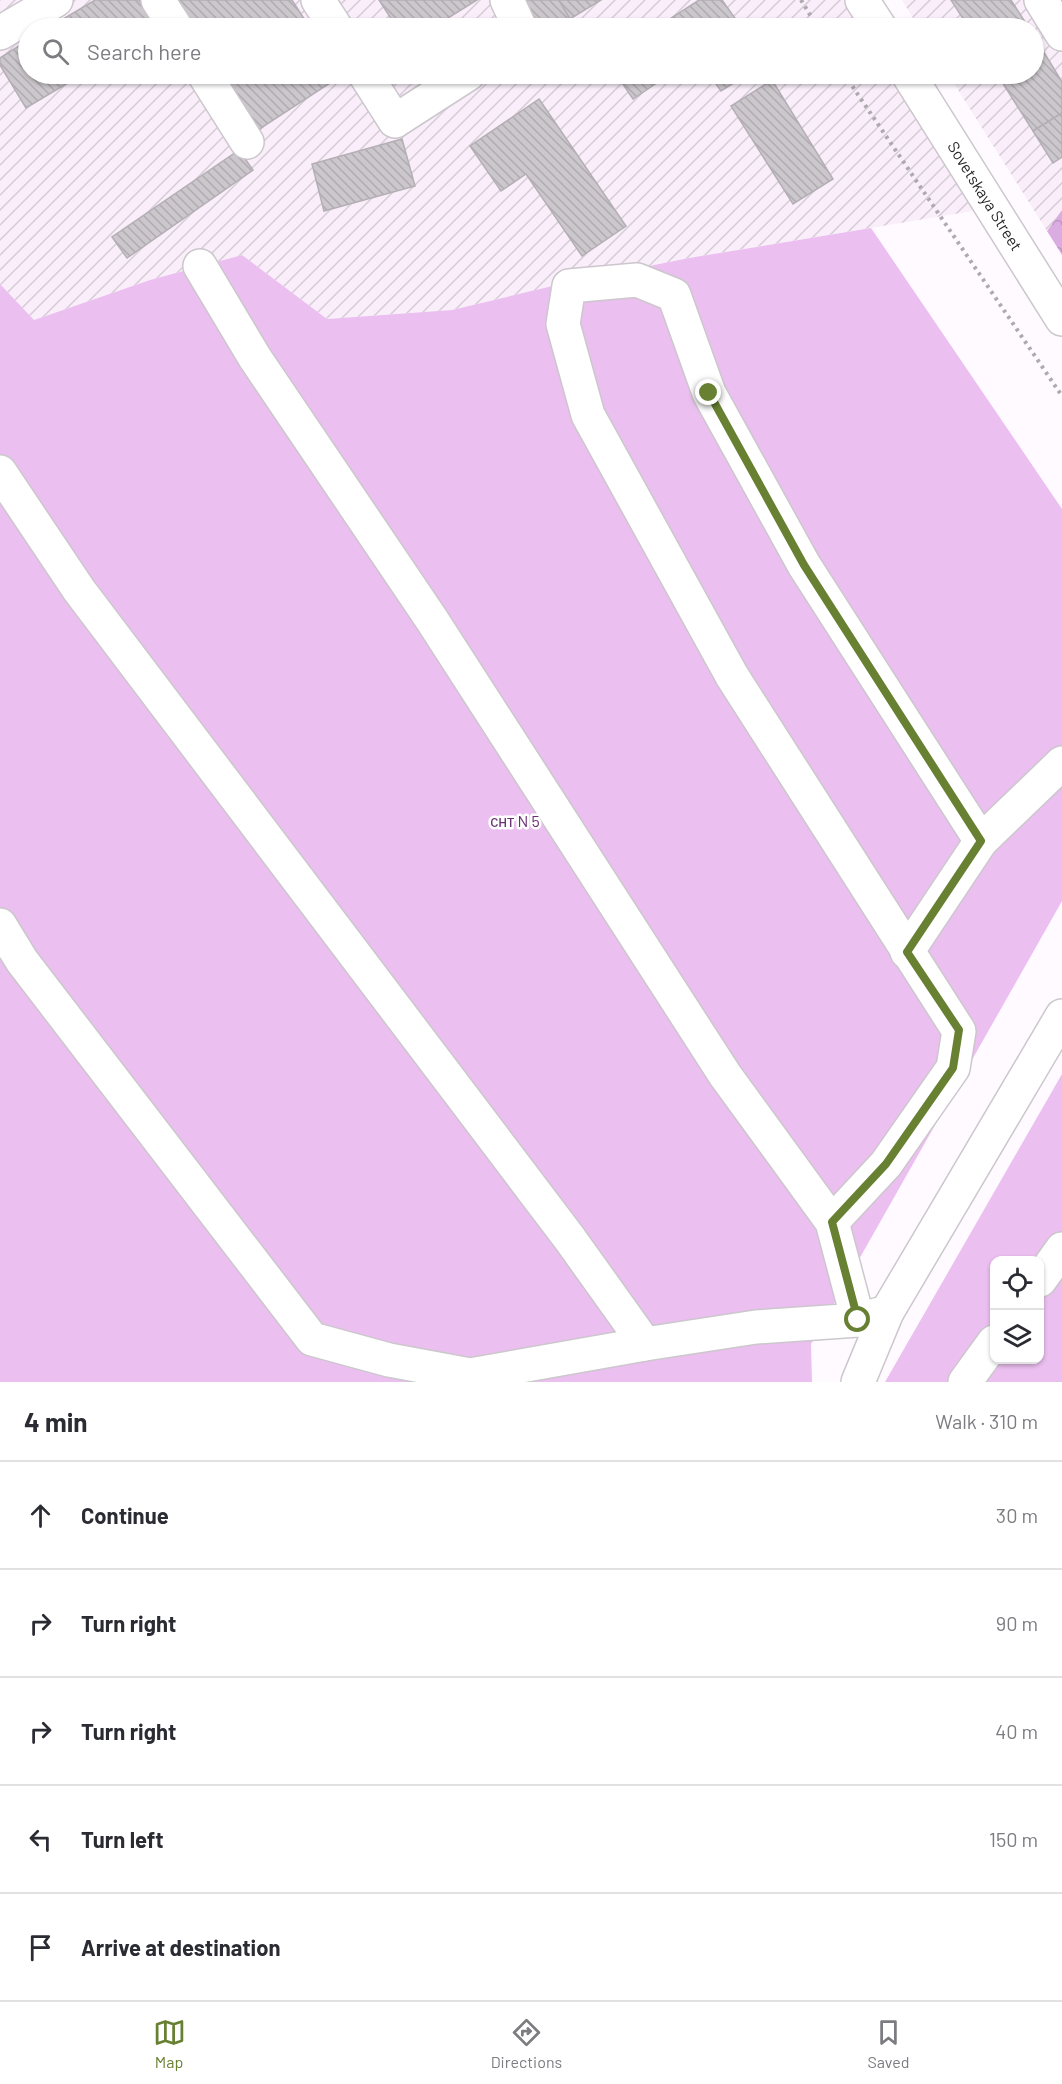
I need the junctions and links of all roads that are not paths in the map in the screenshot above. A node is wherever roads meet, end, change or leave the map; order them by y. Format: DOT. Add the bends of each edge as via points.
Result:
graph roads {
  1 [pos="56,0"];
  2 [pos="158,0"];
  3 [pos="318,0"];
  4 [pos="507,0"];
  5 [pos="862,0"];
  6 [pos="1041,0"];
  7 [pos="25,18"];
  8 [pos="170,18"];
  9 [pos="330,18"];
  10 [pos="515,18"];
  11 [pos="874,18"];
  12 [pos="18,22"];
  13 [pos="0,33"];
  14 [pos="1062,34"];
  15 [pos="210,84"];
  16 [pos="371,84"];
  17 [pos="452,84"];
  18 [pos="914,84"];
  19 [pos="247,142"];
  20 [pos="200,266"];
  21 [pos="1062,319"];
  22 [pos="0,472"];
  23 [pos="1062,763"];
  24 [pos="981,841"];
  25 [pos="0,925"];
  26 [pos="907,952"];
  27 [pos="1062,1016"];
  28 [pos="832,1222"];
  29 [pos="1062,1249"];
  30 [pos="1044,1274"];
  31 [pos="872,1316"];
  32 [pos="645,1344"];
  33 [pos="990,1348"];
  34 [pos="465,1379"];
  35 [pos="858,1382"];
  36 [pos="965,1382"];
  1 -- 7 [label="street"];
  2 -- 8 [label="street"];
  3 -- 9 [label="street"];
  4 -- 10 [label="street"];
  5 -- 11 [label="street"];
  6 -- 14 [label="street"];
  12 -- 13 [label="street"];
  15 -- 19 [label="street"];
  16 -- 17 [label="street" via="394,121"];
  18 -- 21 [label="street, Sovetskaya Street"];
  20 -- 28 [label="street" via="255,358 432,620 719,1065"];
  22 -- 32 [label="street" via="79,590 563,1229"];
  23 -- 24 [label="street"];
  24 -- 26 [label="street"];
  24 -- 26 [label="street" via="804,565 709,393 674,295 638,279 569,286 563,324 588,415 732,676"];
  25 -- 34 [label="street" via="22,961 312,1339"];
  26 -- 28 [label="street" via="959,1030 953,1068 886,1164"];
  27 -- 31 [label="street"];
  28 -- 31 [label="street"];
  29 -- 30 [label="street"];
  31 -- 32 [label="street" via="756,1327"];
  31 -- 35 [label="street"];
  32 -- 34 [label="street"];
  33 -- 36 [label="street"];
}
